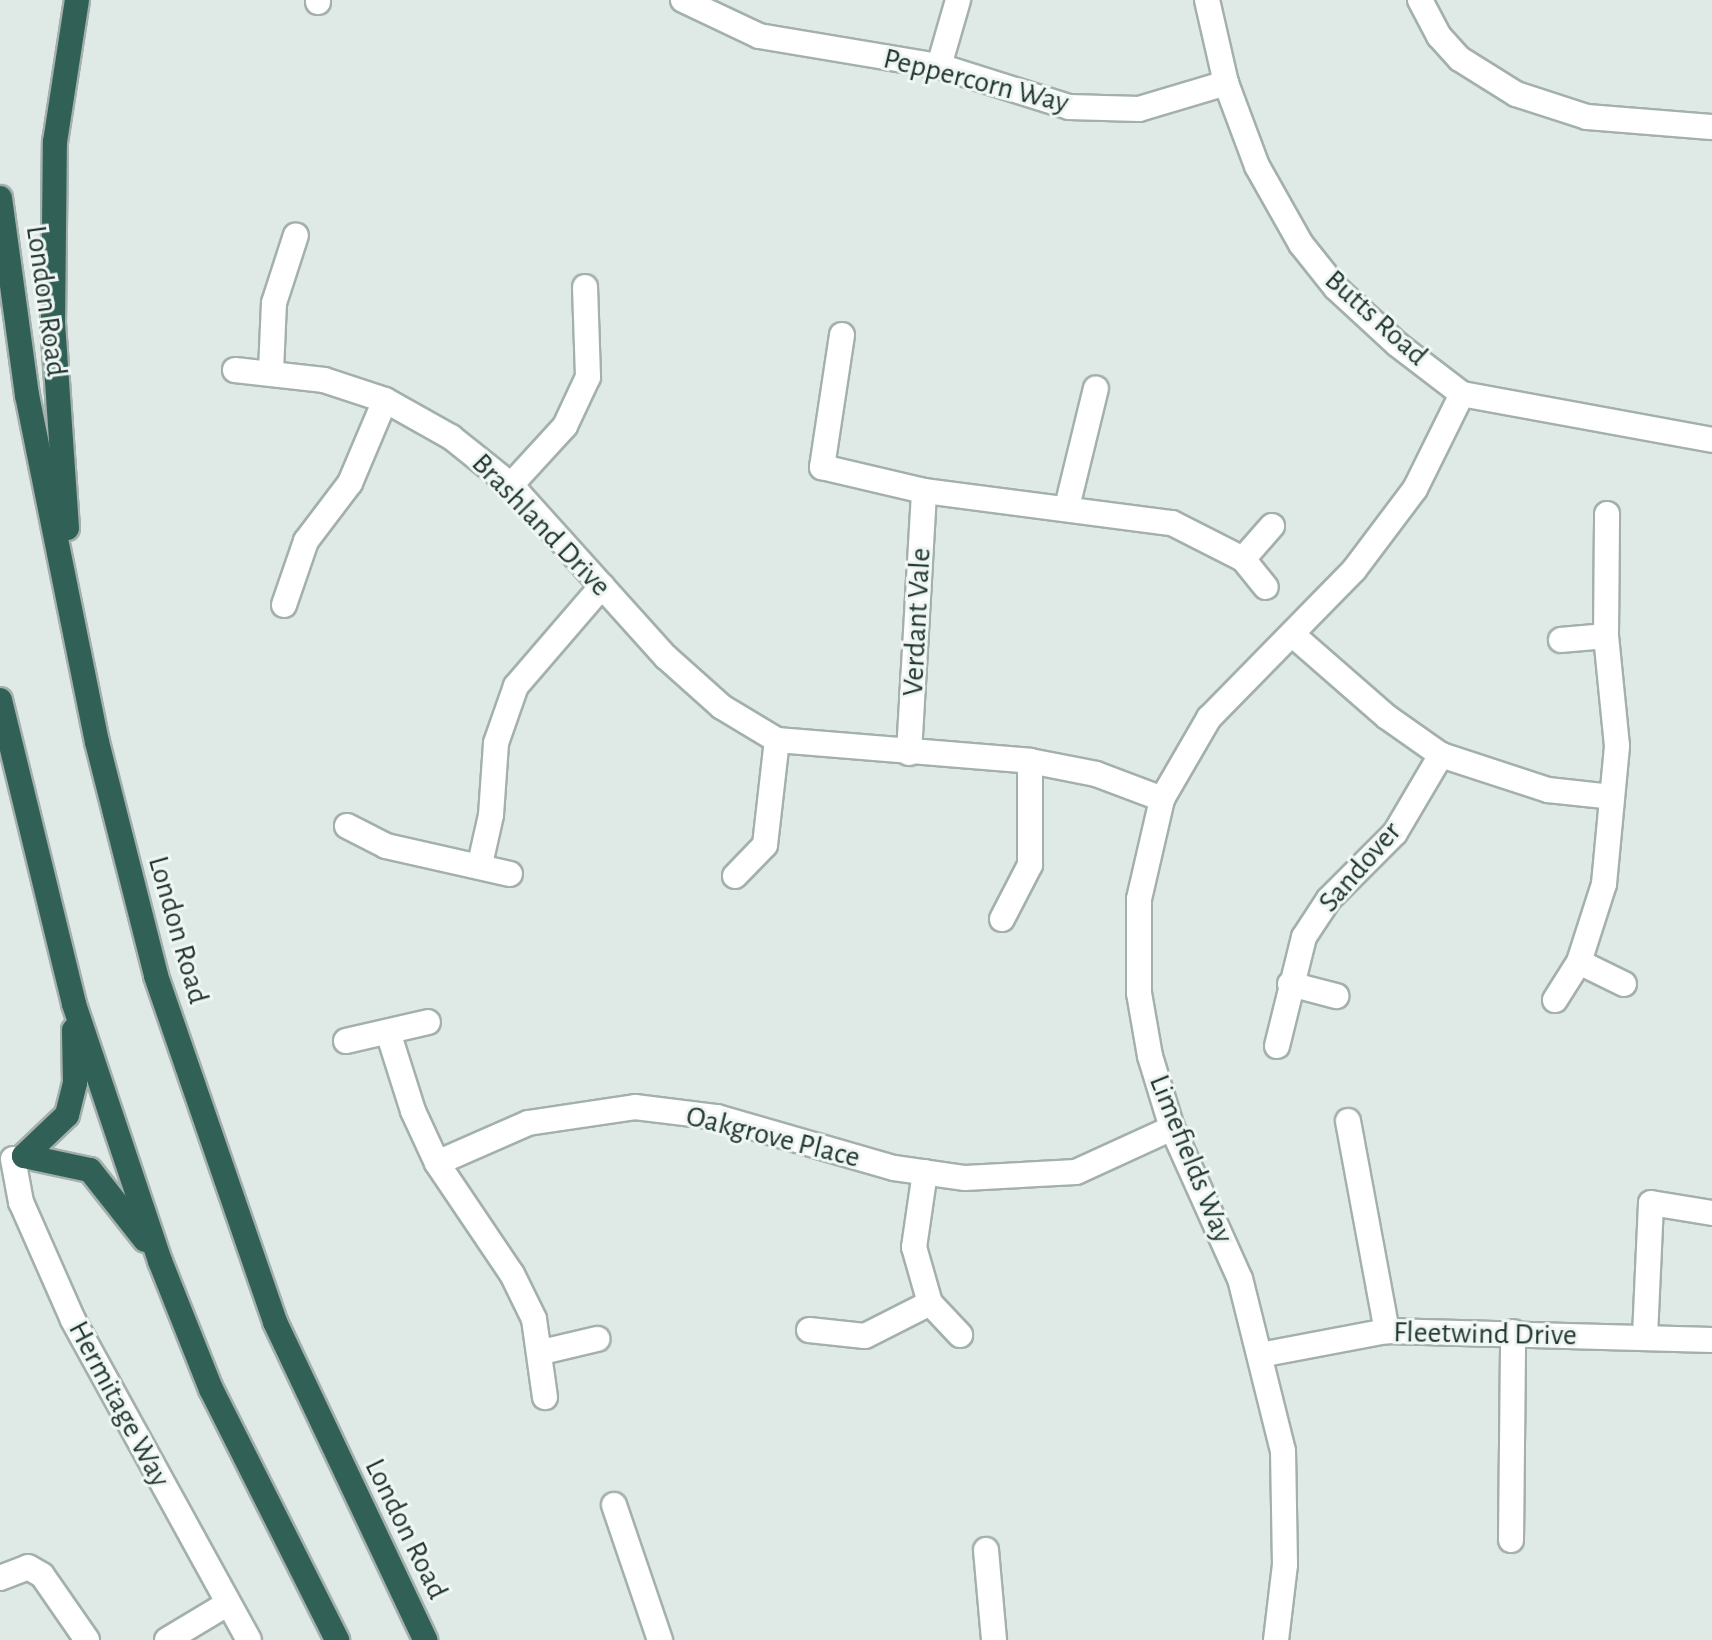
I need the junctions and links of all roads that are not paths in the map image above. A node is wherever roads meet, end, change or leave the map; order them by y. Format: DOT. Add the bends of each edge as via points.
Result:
graph roads {
  1 [pos="77,0"];
  2 [pos="683,0"];
  3 [pos="958,0"];
  4 [pos="1207,0"];
  5 [pos="1420,0"];
  6 [pos="939,66"];
  7 [pos="1226,83"];
  8 [pos="1712,127"];
  9 [pos="0,198"];
  10 [pos="296,235"];
  11 [pos="585,287"];
  12 [pos="842,335"];
  13 [pos="235,370"];
  14 [pos="271,371"];
  15 [pos="1096,388"];
  16 [pos="1462,394"];
  17 [pos="385,400"];
  18 [pos="1711,434"];
  19 [pos="511,485"];
  20 [pos="924,491"];
  21 [pos="1067,507"];
  22 [pos="1607,514"];
  23 [pos="1272,526"];
  24 [pos="1243,559"];
  25 [pos="602,586"];
  26 [pos="1266,587"];
  27 [pos="284,605"];
  28 [pos="74,623"];
  29 [pos="1293,635"];
  30 [pos="1606,636"];
  31 [pos="1561,640"];
  32 [pos="0,700"];
  33 [pos="777,740"];
  34 [pos="909,753"];
  35 [pos="1441,755"];
  36 [pos="1030,761"];
  37 [pos="1612,797"];
  38 [pos="1162,799"];
  39 [pos="347,826"];
  40 [pos="480,864"];
  41 [pos="510,874"];
  42 [pos="735,876"];
  43 [pos="1002,919"];
  44 [pos="1579,962"];
  45 [pos="1290,984"];
  46 [pos="1624,984"];
  47 [pos="1336,996"];
  48 [pos="1555,1000"];
  49 [pos="74,1004"];
  50 [pos="428,1022"];
  51 [pos="388,1032"];
  52 [pos="346,1041"];
  53 [pos="1277,1046"];
  54 [pos="1348,1121"];
  55 [pos="1172,1128"];
  56 [pos="13,1158"];
  57 [pos="437,1163"];
  58 [pos="925,1172"];
  59 [pos="1712,1213"];
  60 [pos="160,1261"];
  61 [pos="930,1303"];
  62 [pos="809,1330"];
  63 [pos="1387,1331"];
  64 [pos="1513,1332"];
  65 [pos="960,1335"];
  66 [pos="1645,1336"];
  67 [pos="597,1339"];
  68 [pos="1712,1340"];
  69 [pos="542,1352"];
  70 [pos="1260,1355"];
  71 [pos="545,1397"];
  72 [pos="614,1505"];
  73 [pos="1511,1540"];
  74 [pos="986,1550"];
  75 [pos="0,1578"];
  76 [pos="227,1604"];
  77 [pos="87,1640"];
  78 [pos="167,1640"];
  79 [pos="249,1640"];
  80 [pos="337,1640"];
  81 [pos="425,1640"];
  82 [pos="660,1640"];
  83 [pos="994,1640"];
  84 [pos="1276,1640"];
  1 -- 28 [label="highway" via="55,142 53,324"];
  2 -- 6 [label="street, Peppercorn Way" via="759,36"];
  3 -- 6 [label="street"];
  4 -- 7 [label="street, Butts Road"];
  5 -- 8 [label="street" via="1439,36 1460,59 1516,94 1587,117"];
  6 -- 7 [label="street, Peppercorn Way" via="1069,107 1139,109"];
  7 -- 16 [label="street, Butts Road" via="1257,166 1301,244 1336,288"];
  9 -- 28 [label="highway, London Road" via="27,395"];
  10 -- 14 [label="street" via="274,303"];
  11 -- 19 [label="street" via="588,377 565,426"];
  12 -- 20 [label="street" via="822,467"];
  13 -- 14 [label="street, Brashland Drive"];
  14 -- 17 [label="street, Brashland Drive" via="324,380"];
  15 -- 21 [label="street"];
  16 -- 18 [label="street, Butts Road"];
  16 -- 29 [label="street, Limefields Way" via="1415,489 1354,570"];
  17 -- 19 [label="street, Brashland Drive" via="451,437"];
  17 -- 27 [label="street" via="350,483 306,541"];
  19 -- 25 [label="street, Brashland Drive"];
  20 -- 21 [label="street"];
  20 -- 34 [label="street, Verdant Vale"];
  21 -- 24 [label="street" via="1172,523"];
  22 -- 30 [label="street"];
  23 -- 24 [label="street"];
  24 -- 26 [label="street"];
  25 -- 33 [label="street, Brashland Drive" via="666,657 722,707"];
  25 -- 40 [label="street" via="516,686 496,743 491,815"];
  28 -- 81 [label="highway, London Road" via="133,894 199,1109 275,1322"];
  29 -- 35 [label="street" via="1387,717"];
  29 -- 38 [label="street, Limefields Way" via="1209,718"];
  30 -- 31 [label="street"];
  30 -- 37 [label="street" via="1617,746"];
  32 -- 49 [label="highway"];
  33 -- 34 [label="street, Brashland Drive"];
  33 -- 42 [label="street" via="765,845"];
  34 -- 36 [label="street, Brashland Drive"];
  35 -- 37 [label="street" via="1548,790"];
  35 -- 45 [label="street, Sandover" via="1395,833 1329,899 1304,937"];
  36 -- 38 [label="street, Brashland Drive" via="1096,774"];
  36 -- 43 [label="street" via="1030,865"];
  37 -- 44 [label="street" via="1604,884"];
  38 -- 55 [label="street, Limefields Way" via="1139,899 1139,993"];
  39 -- 40 [label="street" via="386,846"];
  40 -- 41 [label="street"];
  44 -- 46 [label="street"];
  44 -- 48 [label="street"];
  45 -- 47 [label="street"];
  45 -- 53 [label="street, Sandover"];
  49 -- 56 [label="highway" via="75,1083 67,1115"];
  49 -- 60 [label="highway"];
  50 -- 51 [label="street"];
  51 -- 52 [label="street"];
  51 -- 57 [label="street" via="413,1111"];
  54 -- 63 [label="street"];
  55 -- 58 [label="street, Oakgrove Place" via="1076,1172 965,1178"];
  55 -- 70 [label="street, Limefields Way" via="1240,1279"];
  56 -- 60 [label="highway" via="90,1170"];
  56 -- 76 [label="street, Hermitage Way" via="21,1202 73,1320"];
  57 -- 58 [label="street, Oakgrove Place" via="528,1123 635,1107 717,1117 894,1168"];
  57 -- 69 [label="street" via="512,1274 534,1319"];
  58 -- 61 [label="street" via="914,1247"];
  59 -- 66 [label="street" via="1651,1203"];
  60 -- 80 [label="highway" via="211,1389"];
  61 -- 62 [label="street" via="865,1336"];
  61 -- 65 [label="street"];
  63 -- 64 [label="street, Fleetwind Drive"];
  63 -- 70 [label="street, Fleetwind Drive"];
  64 -- 66 [label="street, Fleetwind Drive"];
  64 -- 73 [label="street"];
  66 -- 68 [label="street, Fleetwind Drive"];
  67 -- 69 [label="street"];
  69 -- 71 [label="street"];
  70 -- 84 [label="street, Limefields Way" via="1283,1451 1285,1565"];
  72 -- 82 [label="street"];
  74 -- 83 [label="street"];
  75 -- 77 [label="street" via="28,1567 42,1575"];
  76 -- 78 [label="street"];
  76 -- 79 [label="street, Hermitage Way"];
}
